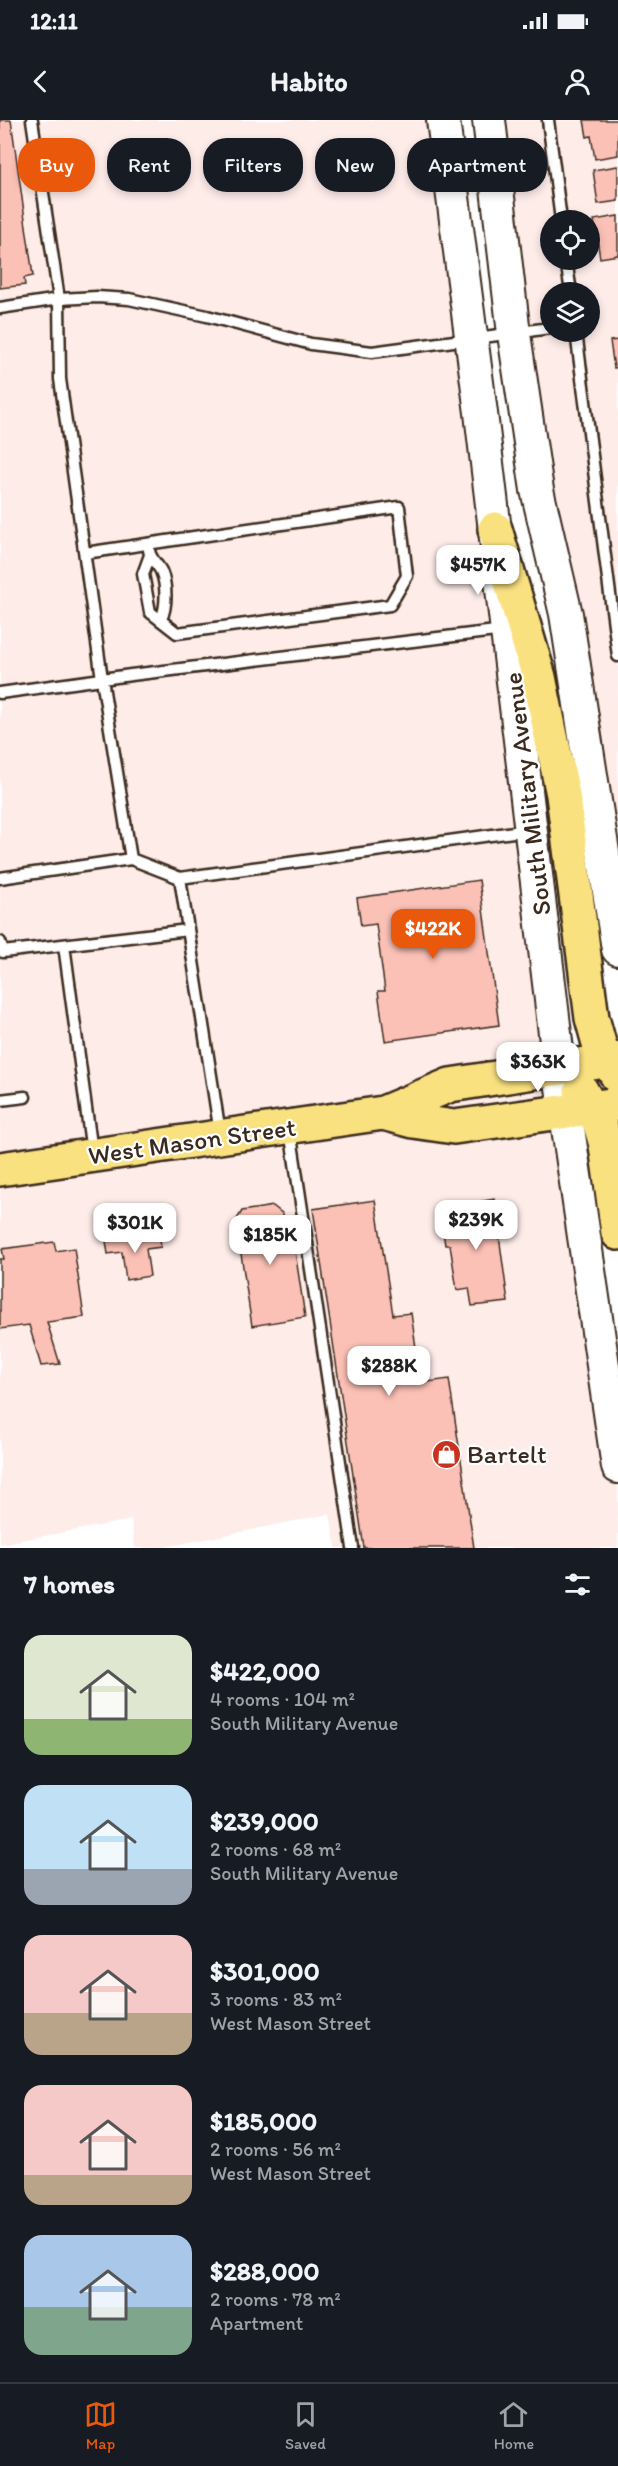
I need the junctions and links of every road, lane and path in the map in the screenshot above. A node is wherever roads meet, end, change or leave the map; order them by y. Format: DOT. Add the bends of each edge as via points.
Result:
graph roads {
  1 [pos="32,120"];
  2 [pos="443,120"];
  3 [pos="489,120"];
  4 [pos="548,120"];
  5 [pos="560,210"];
  6 [pos="58,299"];
  7 [pos="0,308"];
  8 [pos="540,330"];
  9 [pos="514,334"];
  10 [pos="471,340"];
  11 [pos="577,342"];
  12 [pos="495,529"];
  13 [pos="149,549"];
  14 [pos="85,553"];
  15 [pos="161,619"];
  16 [pos="507,630"];
  17 [pos="618,656"];
  18 [pos="102,679"];
  19 [pos="0,693"];
  20 [pos="531,830"];
  21 [pos="130,859"];
  22 [pos="0,878"];
  23 [pos="180,878"];
  24 [pos="615,906"];
  25 [pos="188,930"];
  26 [pos="64,945"];
  27 [pos="2,947"];
  28 [pos="618,949"];
  29 [pos="614,1066"];
  30 [pos="559,1067"];
  31 [pos="25,1097"];
  32 [pos="0,1100"];
  33 [pos="592,1108"];
  34 [pos="383,1113"];
  35 [pos="290,1126"];
  36 [pos="220,1137"];
  37 [pos="92,1155"];
  38 [pos="0,1169"];
  39 [pos="618,1233"];
  40 [pos="618,1467"];
  41 [pos="353,1548"];
  1 -- 6 [label="lane"];
  2 -- 10 [label="main road, South Military Avenue"];
  3 -- 9 [label="main road"];
  4 -- 5 [label="lane"];
  6 -- 7 [label="lane"];
  6 -- 10 [label="lane" via="129,299 311,344 372,352"];
  6 -- 14 [label="lane" via="60,379"];
  8 -- 9 [label="lane"];
  9 -- 10 [label="lane"];
  9 -- 24 [label="main road" via="537,490 566,614"];
  10 -- 12 [label="main road, South Military Avenue"];
  11 -- 17 [label="lane"];
  12 -- 16 [label="main road, South Military Avenue"];
  12 -- 29 [label="main road" via="539,677 563,795 592,1018 600,1047"];
  13 -- 14 [label="lane"];
  13 -- 15 [label="lane" via="162,572 166,609"];
  13 -- 15 [label="lane" via="143,574 150,612"];
  13 -- 15 [label="lane" via="399,507 407,576 390,605 177,633"];
  14 -- 18 [label="lane"];
  16 -- 18 [label="lane"];
  16 -- 20 [label="main road, South Military Avenue"];
  18 -- 19 [label="lane"];
  18 -- 21 [label="lane"];
  20 -- 23 [label="lane"];
  20 -- 30 [label="main road, South Military Avenue"];
  21 -- 22 [label="lane"];
  21 -- 23 [label="lane"];
  23 -- 25 [label="lane"];
  24 -- 28 [label="main road"];
  25 -- 26 [label="lane"];
  25 -- 36 [label="lane"];
  26 -- 27 [label="lane"];
  26 -- 37 [label="lane"];
  29 -- 30 [label="main road, West Mason Street"];
  30 -- 33 [label="main road" via="579,1086"];
  30 -- 34 [label="main road, West Mason Street" via="450,1085"];
  31 -- 32 [label="lane"];
  33 -- 34 [label="main road, West Mason Street" via="454,1127"];
  33 -- 39 [label="main road" via="606,1145"];
  33 -- 40 [label="main road"];
  34 -- 35 [label="main road, West Mason Street"];
  35 -- 36 [label="main road, West Mason Street"];
  35 -- 41 [label="lane"];
  36 -- 37 [label="main road, West Mason Street"];
  37 -- 38 [label="main road, West Mason Street"];
}
